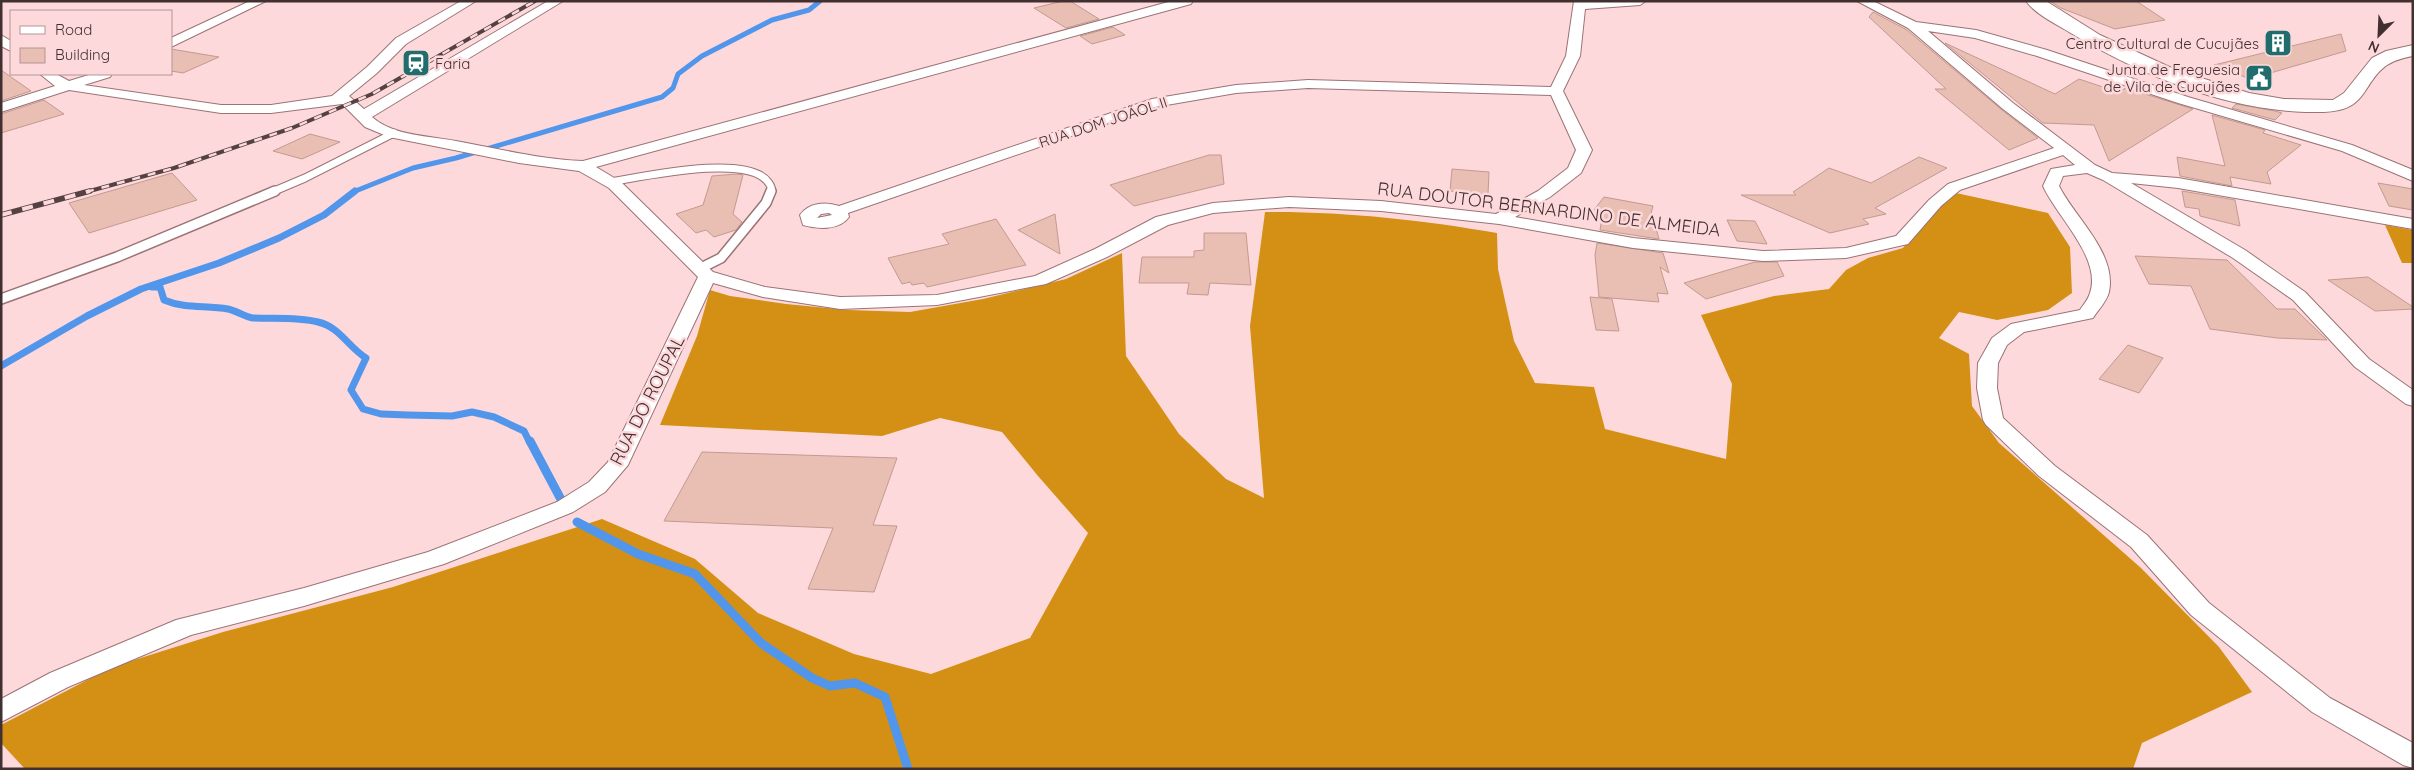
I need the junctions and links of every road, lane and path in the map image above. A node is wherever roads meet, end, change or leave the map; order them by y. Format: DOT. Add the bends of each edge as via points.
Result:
graph roads {
  1 [pos="260,1"];
  2 [pos="470,1"];
  3 [pos="557,1"];
  4 [pos="1187,1"];
  5 [pos="1640,1"];
  6 [pos="1863,1"];
  7 [pos="2034,1"];
  8 [pos="1580,4"];
  9 [pos="1912,25"];
  10 [pos="172,43"];
  11 [pos="2413,50"];
  12 [pos="49,75"];
  13 [pos="102,75"];
  14 [pos="71,86"];
  15 [pos="1556,91"];
  16 [pos="338,98"];
  17 [pos="1,108"];
  18 [pos="362,117"];
  19 [pos="394,133"];
  20 [pos="2064,150"];
  21 [pos="583,166"];
  22 [pos="2088,168"];
  23 [pos="2413,176"];
  24 [pos="2109,177"];
  25 [pos="610,182"];
  26 [pos="839,211"];
  27 [pos="1499,220"];
  28 [pos="2413,224"];
  29 [pos="703,272"];
  30 [pos="1,299"];
  31 [pos="2413,400"];
  32 [pos="1,712"];
  33 [pos="2413,757"];
  1 -- 10 [label="street"];
  2 -- 16 [label="street" via="402,41"];
  3 -- 18 [label="street"];
  4 -- 21 [label="street"];
  5 -- 8 [label="street"];
  6 -- 9 [label="street"];
  7 -- 11 [label="main road" via="2076,31 2123,54 2226,94 2262,102 2302,107 2341,104 2356,91 2374,66 2385,58"];
  8 -- 15 [label="street" via="1573,56"];
  9 -- 20 [label="street"];
  9 -- 23 [label="street" via="1976,34 2042,53 2183,100 2347,148"];
  12 -- 14 [label="street"];
  13 -- 14 [label="street"];
  14 -- 16 [label="street" via="158,102 221,109 289,108"];
  14 -- 17 [label="street"];
  15 -- 26 [label="street, RUA DOM JOÃOL II" via="1308,84 1236,89 1152,103"];
  15 -- 27 [label="street" via="1584,150 1575,170 1544,194"];
  16 -- 18 [label="street" via="348,100"];
  18 -- 19 [label="street" via="376,127"];
  19 -- 21 [label="street" via="565,166"];
  19 -- 30 [label="lane" via="305,178 117,257"];
  20 -- 22 [label="street"];
  20 -- 27 [label="street, RUA DOUTOR BERNARDINO DE ALMEIDA" via="1954,187 1902,240 1846,253 1763,256 1633,243"];
  21 -- 25 [label="street, RUA DOUTOR BERNARDINO DE ALMEIDA"];
  22 -- 24 [label="street"];
  22 -- 33 [label="street" via="2057,172 2051,186 2062,208 2090,245 2099,266 2100,293 2086,314 2018,328 1999,342 1988,363 1993,420 2047,471 2140,541 2200,609 2321,704"];
  24 -- 28 [label="street" via="2178,183"];
  24 -- 31 [label="street" via="2239,254 2299,296 2362,363"];
  25 -- 29 [label="street, RUA DOUTOR BERNARDINO DE ALMEIDA"];
  25 -- 29 [label="lane" via="716,168 736,168 768,179 772,189 766,203 721,258"];
  27 -- 29 [label="street, RUA DOUTOR BERNARDINO DE ALMEIDA" via="1381,206 1289,202 1213,208 1162,221 1040,280 937,300 840,303 763,292"];
  29 -- 32 [label="street, RUA DO ROUPAL" via="617,465 597,486 565,507 436,558 304,597 185,627 59,680"];
}
